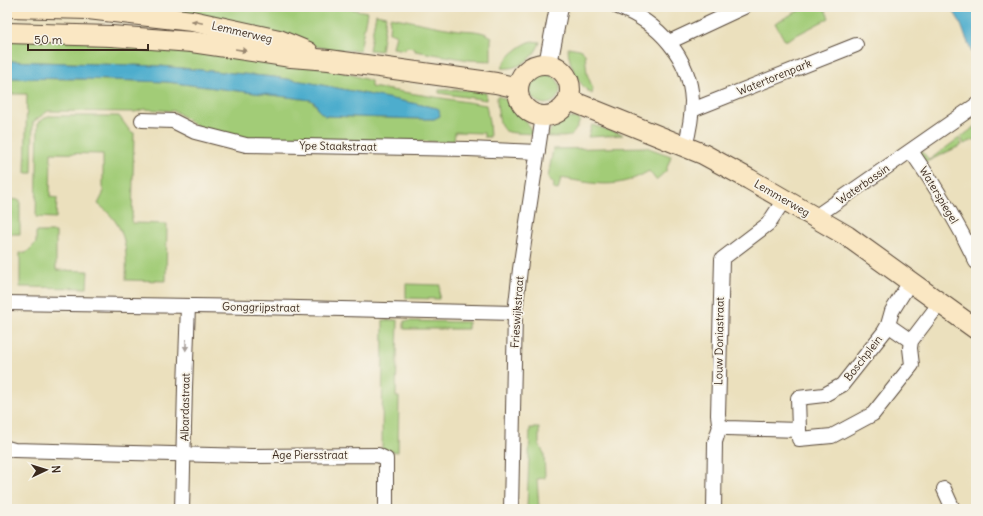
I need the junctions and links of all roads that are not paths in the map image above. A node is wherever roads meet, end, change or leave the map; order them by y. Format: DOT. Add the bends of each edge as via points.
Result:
graph roads {
  1 [pos="9,7"];
  2 [pos="559,7"];
  3 [pos="618,7"];
  4 [pos="744,7"];
  5 [pos="7,33"];
  6 [pos="669,42"];
  7 [pos="856,45"];
  8 [pos="329,60"];
  9 [pos="548,64"];
  10 [pos="518,88"];
  11 [pos="569,100"];
  12 [pos="976,105"];
  13 [pos="692,110"];
  14 [pos="543,116"];
  15 [pos="142,120"];
  16 [pos="685,147"];
  17 [pos="911,151"];
  18 [pos="538,152"];
  19 [pos="784,200"];
  20 [pos="815,217"];
  21 [pos="976,262"];
  22 [pos="910,282"];
  23 [pos="7,303"];
  24 [pos="940,303"];
  25 [pos="188,306"];
  26 [pos="515,313"];
  27 [pos="888,325"];
  28 [pos="976,329"];
  29 [pos="911,340"];
  30 [pos="720,426"];
  31 [pos="799,430"];
  32 [pos="7,448"];
  33 [pos="184,453"];
  34 [pos="944,489"];
  35 [pos="182,509"];
  36 [pos="386,509"];
  37 [pos="511,509"];
  38 [pos="714,509"];
  39 [pos="953,509"];
  8 -- 1 [label="main road, Lemmerweg, one-way" via="279,40 192,21 88,9"];
  2 -- 9 [label="street"];
  3 -- 6 [label="street" via="650,23"];
  4 -- 6 [label="street"];
  5 -- 8 [label="main road, Lemmerweg, one-way" via="111,36 192,42"];
  6 -- 13 [label="street" via="686,73"];
  7 -- 13 [label="street, Watertorenpark"];
  8 -- 10 [label="main road, Lemmerweg"];
  9 -- 10 [label="main road" via="534,65 528,69 523,74"];
  9 -- 11 [label="main road" via="560,68 567,77 570,88"];
  10 -- 14 [label="main road" via="520,100 526,109"];
  11 -- 14 [label="main road" via="556,114"];
  11 -- 16 [label="main road, Lemmerweg"];
  12 -- 17 [label="street, Waterbassin"];
  13 -- 16 [label="street"];
  14 -- 18 [label="street, Frieswijkstraat"];
  15 -- 18 [label="street, Ype Staakstraat" via="173,121 195,132 246,145"];
  16 -- 19 [label="main road, Lemmerweg" via="703,154"];
  17 -- 20 [label="street, Waterbassin"];
  17 -- 21 [label="street, Waterspiegel" via="948,208"];
  18 -- 26 [label="street, Frieswijkstraat"];
  19 -- 20 [label="main road, Lemmerweg"];
  19 -- 30 [label="street, Louw Doniastraat" via="768,224 722,259 718,415"];
  20 -- 22 [label="main road, Lemmerweg" via="847,236"];
  22 -- 24 [label="main road, Lemmerweg"];
  22 -- 27 [label="street, Boschplein" via="892,311"];
  23 -- 25 [label="street, Gonggrijpstraat"];
  24 -- 28 [label="main road, Lemmerweg"];
  24 -- 29 [label="street"];
  25 -- 26 [label="street, Gonggrijpstraat"];
  25 -- 33 [label="street, Albardastraat, one-way"];
  26 -- 37 [label="street, Frieswijkstraat"];
  27 -- 29 [label="street, Boschplein"];
  27 -- 31 [label="street, Boschplein" via="842,385 824,395 798,398"];
  29 -- 31 [label="street" via="912,365 873,414 832,436 799,439"];
  30 -- 31 [label="street"];
  30 -- 38 [label="street, Louw Doniastraat" via="715,442"];
  32 -- 33 [label="street"];
  33 -- 35 [label="street, Albardastraat"];
  33 -- 36 [label="street, Age Piersstraat" via="251,456 378,455 386,459"];
  34 -- 39 [label="street"];
}
